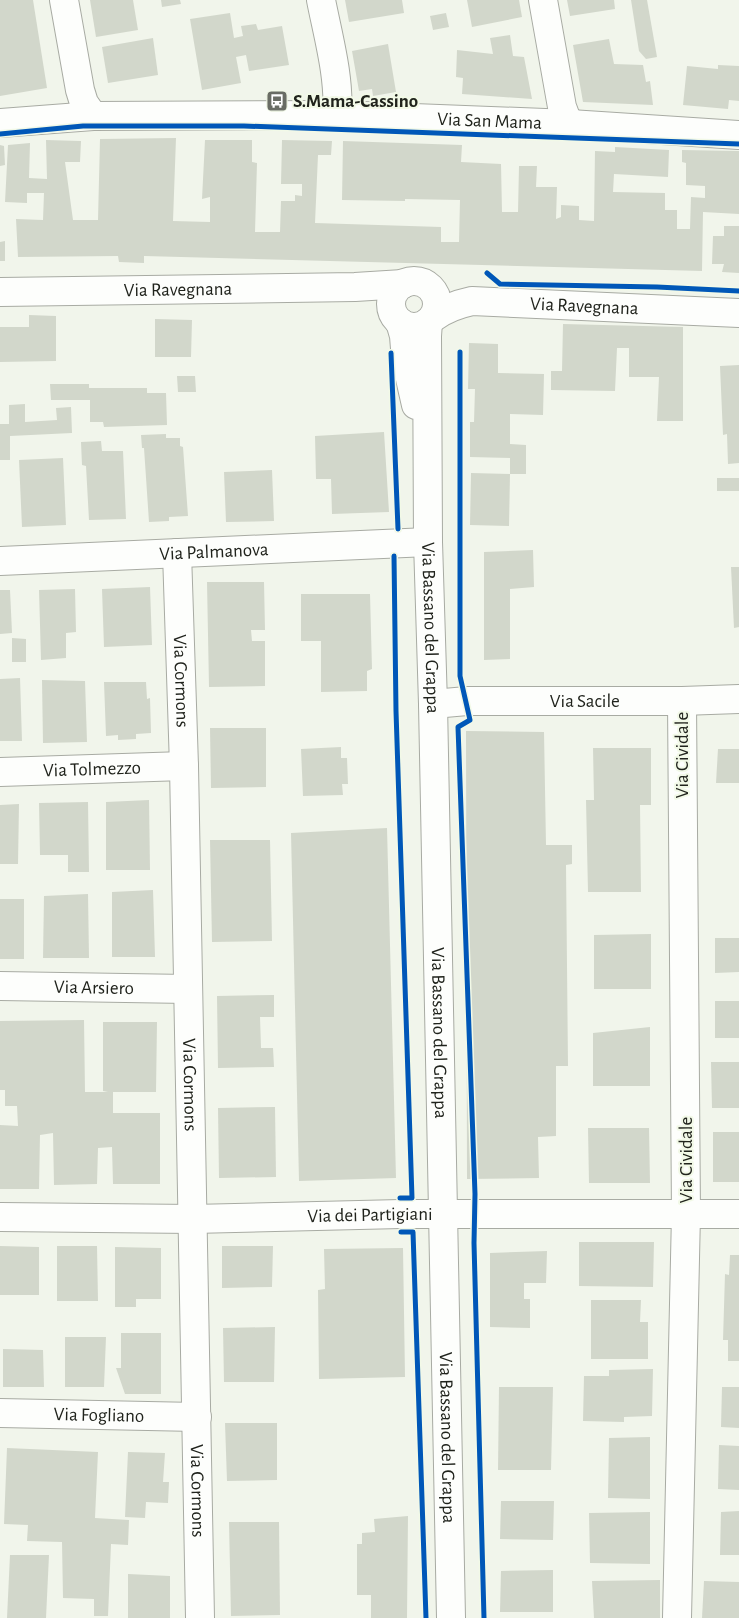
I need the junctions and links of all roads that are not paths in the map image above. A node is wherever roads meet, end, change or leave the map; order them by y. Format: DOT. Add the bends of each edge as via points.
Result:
graph roads {
  1 [pos="64,0"];
  2 [pos="321,0"];
  3 [pos="543,0"];
  4 [pos="337,115"];
  5 [pos="93,116"];
  6 [pos="0,123"];
  7 [pos="570,124"];
  8 [pos="739,136"];
  9 [pos="403,284"];
  10 [pos="356,288"];
  11 [pos="0,292"];
  12 [pos="739,313"];
  13 [pos="396,316"];
  14 [pos="431,320"];
  15 [pos="427,448"];
  16 [pos="428,542"];
  17 [pos="177,553"];
  18 [pos="0,561"];
  19 [pos="739,698"];
  20 [pos="682,702"];
  21 [pos="433,704"];
  22 [pos="184,766"];
  23 [pos="0,772"];
  24 [pos="0,986"];
  25 [pos="188,988"];
  26 [pos="442,1214"];
  27 [pos="686,1214"];
  28 [pos="739,1214"];
  29 [pos="0,1216"];
  30 [pos="193,1219"];
  31 [pos="0,1413"];
  32 [pos="197,1417"];
  33 [pos="200,1618"];
  34 [pos="451,1618"];
  35 [pos="677,1618"];
  1 -- 5 [label="street" via="80,90"];
  2 -- 4 [label="street" via="336,78"];
  3 -- 7 [label="street" via="562,106"];
  4 -- 5 [label="street, Via San Mama"];
  4 -- 7 [label="street, Via San Mama"];
  5 -- 6 [label="street, Via San Mama"];
  7 -- 8 [label="street, Via San Mama"];
  9 -- 10 [label="street, Via Ravegnana"];
  9 -- 13 [label="street" via="393,295"];
  9 -- 14 [label="street" via="417,282 435,294 437,310"];
  10 -- 11 [label="street, Via Ravegnana"];
  10 -- 13 [label="street, Via Ravegnana" via="374,296"];
  12 -- 14 [label="street, Via Ravegnana" via="472,301 453,305"];
  13 -- 14 [label="street" via="406,326 414,327"];
  13 -- 15 [label="street, Via Bassano del Grappa" via="404,336 406,361"];
  14 -- 15 [label="street, Via Bassano del Grappa" via="427,336"];
  15 -- 16 [label="street, Via Bassano del Grappa"];
  16 -- 17 [label="street, Via Palmanova"];
  16 -- 21 [label="street, Via Bassano del Grappa"];
  17 -- 18 [label="street, Via Palmanova"];
  17 -- 22 [label="street, Via Cormons"];
  19 -- 20 [label="street, Via Sacile"];
  20 -- 21 [label="street, Via Sacile"];
  20 -- 27 [label="street, Via Cividale"];
  21 -- 26 [label="street, Via Bassano del Grappa"];
  22 -- 23 [label="street, Via Tolmezzo"];
  22 -- 25 [label="street, Via Cormons"];
  24 -- 25 [label="street, Via Arsiero"];
  25 -- 30 [label="street, Via Cormons"];
  26 -- 27 [label="street, Via dei Partigiani"];
  26 -- 30 [label="street, Via dei Partigiani"];
  26 -- 34 [label="street, Via Bassano del Grappa"];
  27 -- 28 [label="street, Via dei Partigiani"];
  27 -- 35 [label="street, Via Cividale"];
  29 -- 30 [label="street, Via dei Partigiani"];
  30 -- 32 [label="street, Via Cormons"];
  31 -- 32 [label="street, Via Fogliano"];
  32 -- 33 [label="street, Via Cormons"];
}
